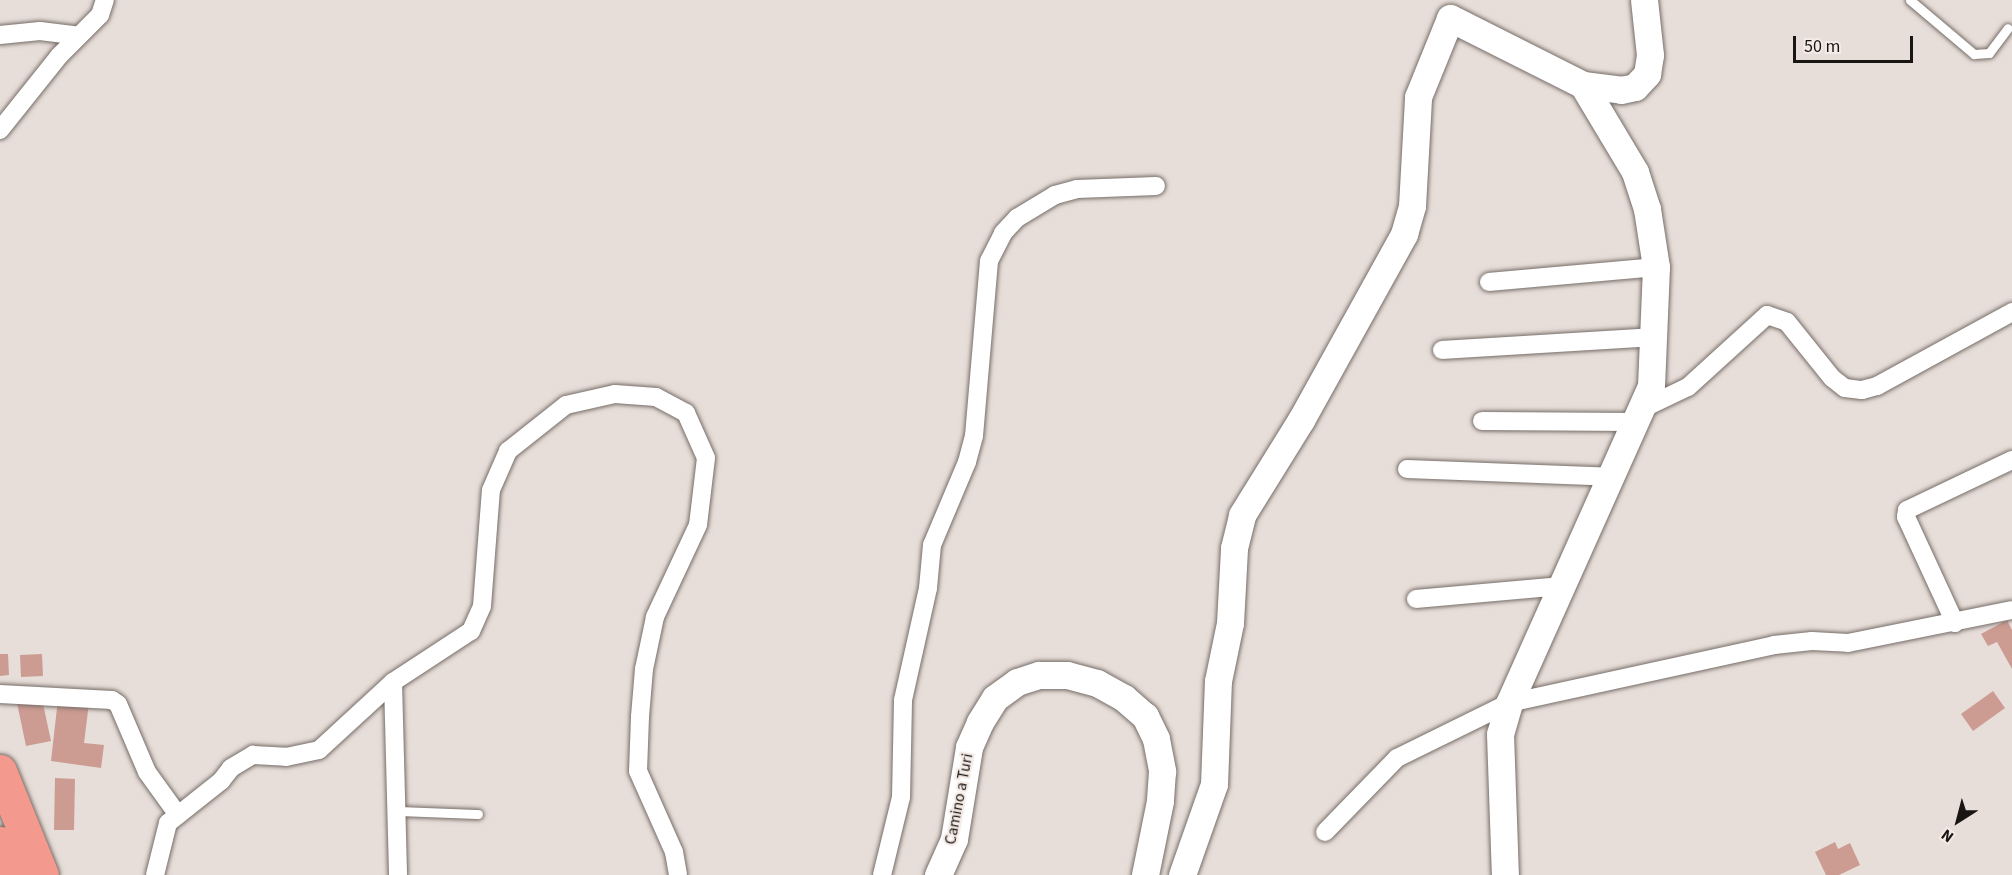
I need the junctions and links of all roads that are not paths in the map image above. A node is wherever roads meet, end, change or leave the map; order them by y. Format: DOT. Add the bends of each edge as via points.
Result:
graph roads {
  1 [pos="105,0"];
  2 [pos="1644,0"];
  3 [pos="1910,0"];
  4 [pos="1447,9"];
  5 [pos="2008,28"];
  6 [pos="0,34"];
  7 [pos="79,36"];
  8 [pos="1583,85"];
  9 [pos="0,130"];
  10 [pos="1156,186"];
  11 [pos="1656,267"];
  12 [pos="1489,282"];
  13 [pos="2012,312"];
  14 [pos="1655,337"];
  15 [pos="1442,350"];
  16 [pos="1639,416"];
  17 [pos="1482,421"];
  18 [pos="2012,460"];
  19 [pos="1407,469"];
  20 [pos="1611,477"];
  21 [pos="1561,586"];
  22 [pos="1416,599"];
  23 [pos="2012,610"];
  24 [pos="1955,623"];
  25 [pos="393,682"];
  26 [pos="0,694"];
  27 [pos="1509,703"];
  28 [pos="0,771"];
  29 [pos="397,811"];
  30 [pos="478,814"];
  31 [pos="178,815"];
  32 [pos="1325,832"];
  33 [pos="0,843"];
  34 [pos="13,875"];
  35 [pos="42,875"];
  36 [pos="155,875"];
  37 [pos="398,875"];
  38 [pos="678,875"];
  39 [pos="882,875"];
  40 [pos="938,875"];
  41 [pos="1145,875"];
  42 [pos="1182,875"];
  43 [pos="1505,875"];
  1 -- 7 [label="street" via="100,15"];
  2 -- 8 [label="street" via="1650,55 1647,74 1635,87 1621,90"];
  3 -- 5 [label="lane" via="1974,54 1989,53"];
  4 -- 8 [label="street"];
  4 -- 42 [label="street" via="1418,97 1412,206 1404,234 1301,420 1242,515 1234,548 1230,623 1218,681 1214,784"];
  6 -- 7 [label="street" via="40,31"];
  7 -- 9 [label="street"];
  8 -- 11 [label="street" via="1635,172 1647,209"];
  10 -- 39 [label="street" via="1077,189 1055,195 1017,218 1003,233 989,261 974,436 932,545 928,588 903,700 901,797"];
  11 -- 12 [label="street"];
  11 -- 14 [label="street"];
  13 -- 16 [label="street" via="1877,386 1862,390 1845,388 1832,378 1787,322 1767,315 1689,387"];
  14 -- 15 [label="street"];
  14 -- 16 [label="street" via="1651,386"];
  16 -- 17 [label="street"];
  16 -- 20 [label="street"];
  18 -- 24 [label="street" via="1907,510 1906,517"];
  19 -- 20 [label="street"];
  20 -- 21 [label="street"];
  21 -- 22 [label="street"];
  21 -- 27 [label="street"];
  23 -- 24 [label="street"];
  24 -- 27 [label="street" via="1848,643 1774,645"];
  25 -- 29 [label="street"];
  25 -- 31 [label="street" via="319,750 286,757 253,755 231,768 221,781"];
  25 -- 38 [label="street" via="471,631 482,606 491,490 508,451 566,405 615,394 656,397 687,413 706,459 698,525 655,617 644,669 638,771 674,852"];
  26 -- 31 [label="street" via="112,700 118,704 147,772"];
  27 -- 32 [label="street" via="1397,758"];
  27 -- 43 [label="street" via="1499,755"];
  28 -- 35 [label="highway"];
  29 -- 30 [label="lane"];
  29 -- 37 [label="street"];
  31 -- 36 [label="street" via="168,823"];
  33 -- 34 [label="highway"];
  40 -- 41 [label="street, Camino a Turi" via="954,839 969,747 995,698 1017,682 1039,675 1067,675 1097,683 1124,698 1145,716 1156,739 1160,801"];
}
